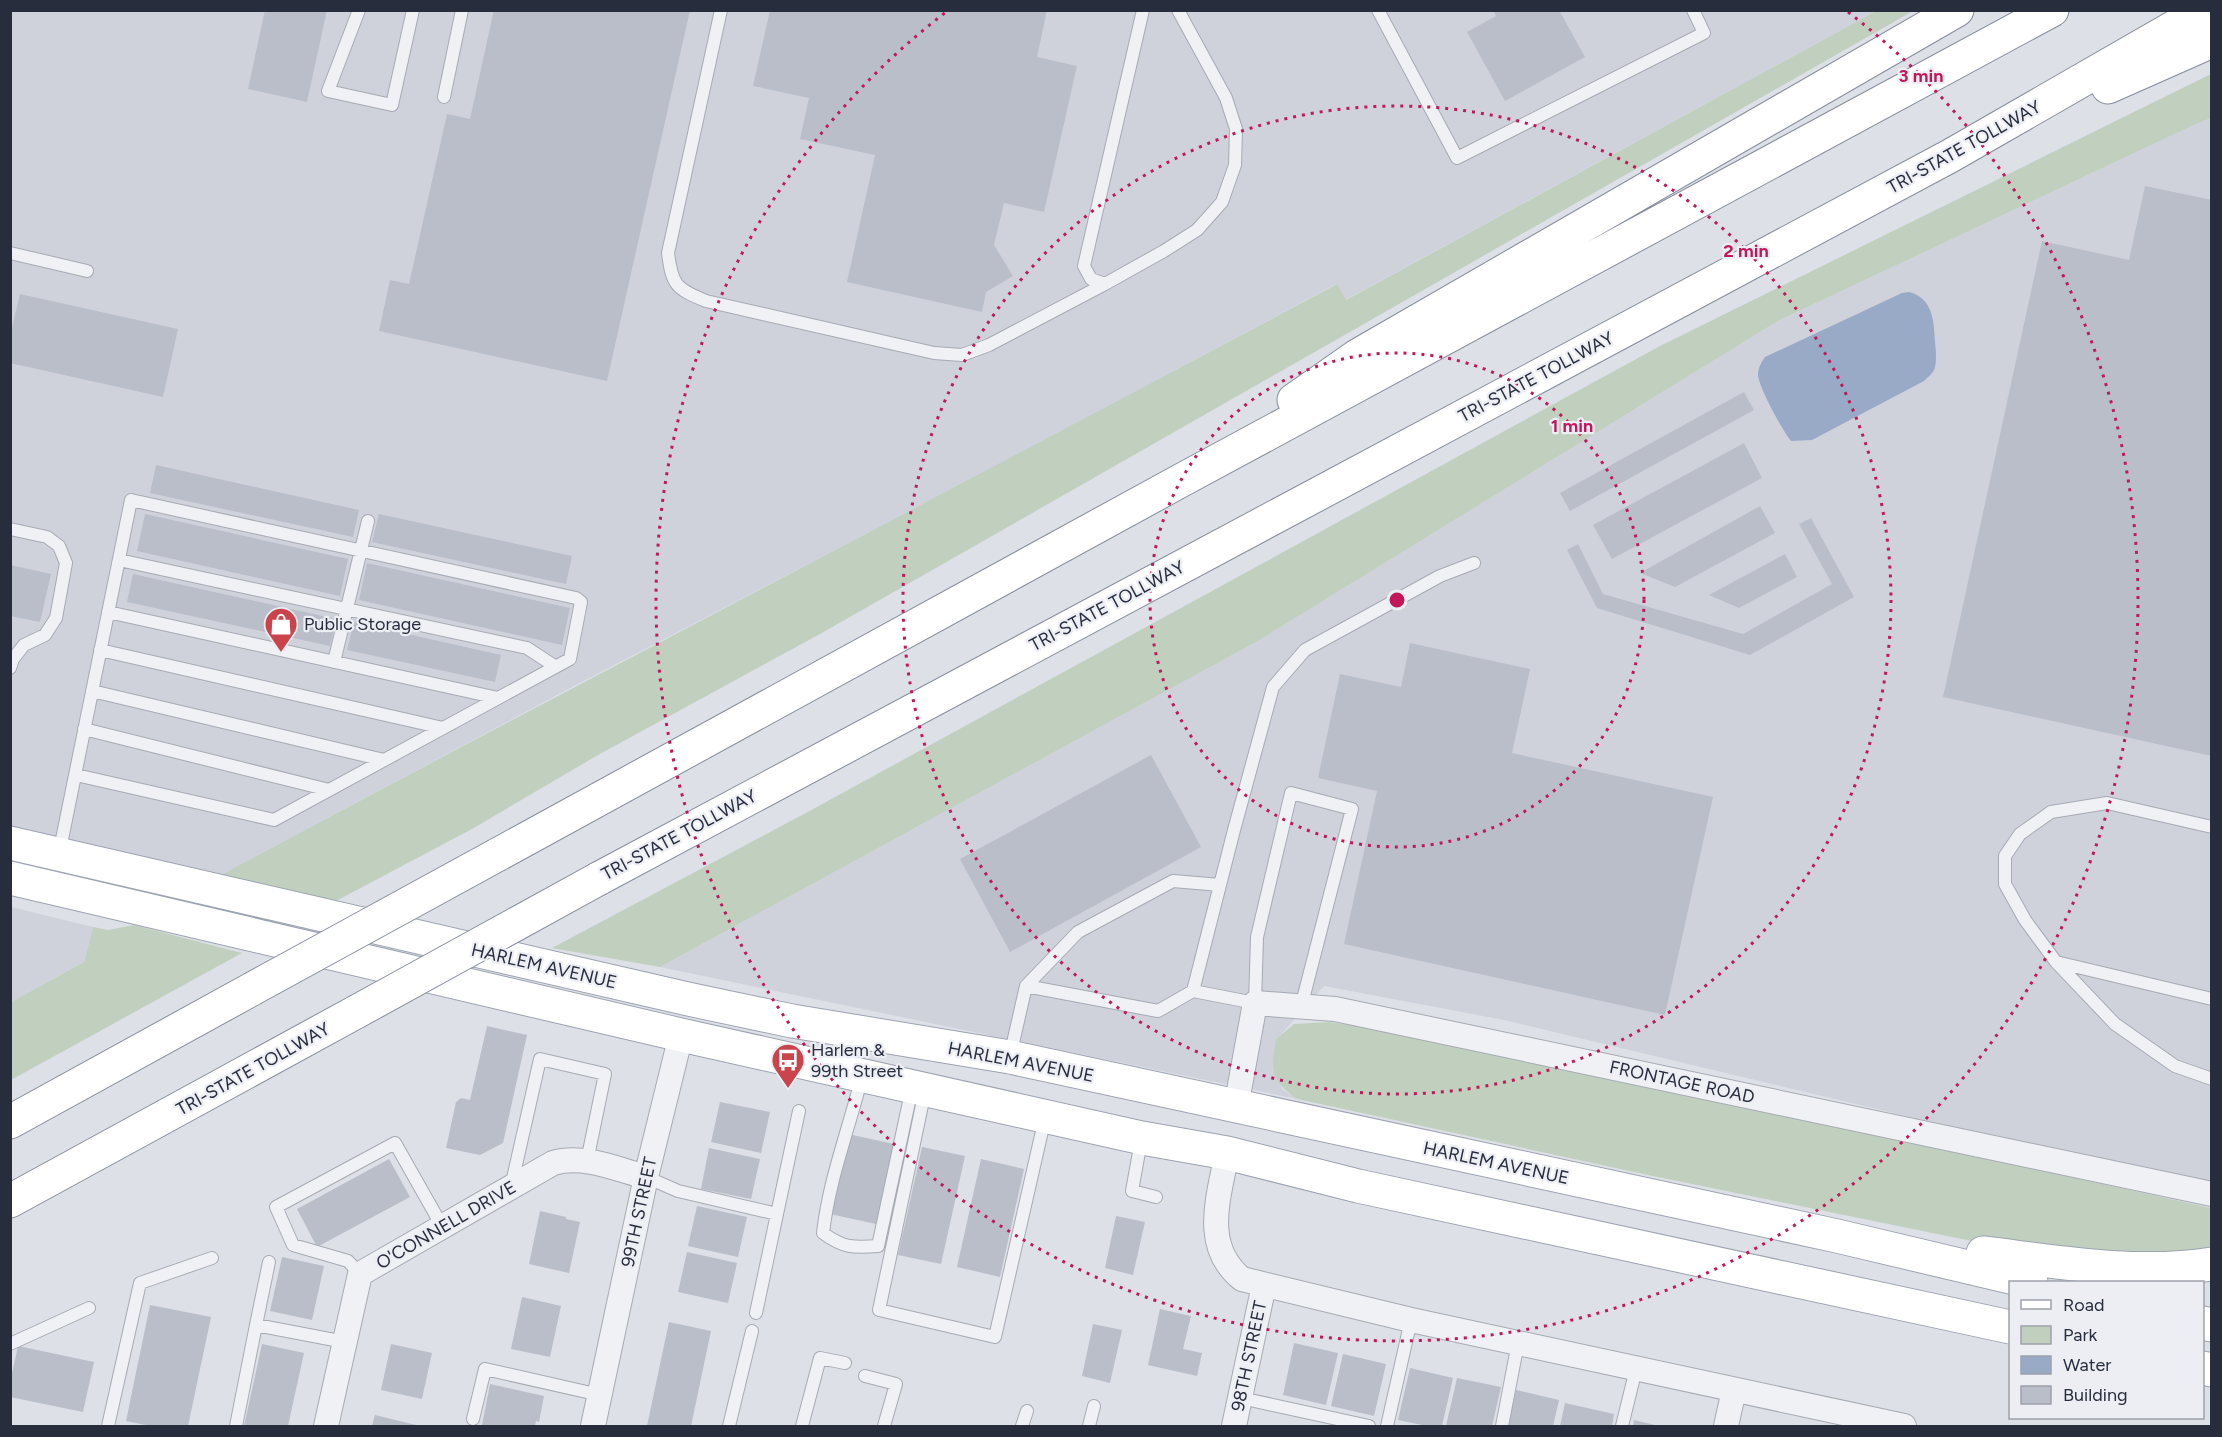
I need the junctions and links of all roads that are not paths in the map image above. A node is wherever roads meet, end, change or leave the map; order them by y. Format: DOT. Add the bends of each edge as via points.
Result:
graph roads {
  1 [pos="358,10"];
  2 [pos="413,10"];
  3 [pos="462,10"];
  4 [pos="722,10"];
  5 [pos="1143,10"];
  6 [pos="1178,10"];
  7 [pos="1378,10"];
  8 [pos="1693,10"];
  9 [pos="1957,10"];
  10 [pos="2052,10"];
  11 [pos="2204,10"];
  12 [pos="2211,41"];
  13 [pos="444,97"];
  14 [pos="1950,156"];
  15 [pos="10,253"];
  16 [pos="87,271"];
  17 [pos="1105,284"];
  18 [pos="1180,482"];
  19 [pos="368,520"];
  20 [pos="10,529"];
  21 [pos="361,552"];
  22 [pos="118,560"];
  23 [pos="1474,563"];
  24 [pos="348,609"];
  25 [pos="108,612"];
  26 [pos="100,650"];
  27 [pos="334,662"];
  28 [pos="556,667"];
  29 [pos="10,668"];
  30 [pos="92,692"];
  31 [pos="498,698"];
  32 [pos="443,728"];
  33 [pos="84,729"];
  34 [pos="384,760"];
  35 [pos="76,775"];
  36 [pos="329,790"];
  37 [pos="2211,827"];
  38 [pos="10,843"];
  39 [pos="59,855"];
  40 [pos="10,878"];
  41 [pos="1220,885"];
  42 [pos="2056,962"];
  43 [pos="1026,986"];
  44 [pos="1193,991"];
  45 [pos="688,999"];
  46 [pos="2211,999"];
  47 [pos="1255,1003"];
  48 [pos="1301,1006"];
  49 [pos="681,1035"];
  50 [pos="1010,1058"];
  51 [pos="862,1075"];
  52 [pos="2211,1078"];
  53 [pos="919,1088"];
  54 [pos="1236,1107"];
  55 [pos="799,1111"];
  56 [pos="1045,1116"];
  57 [pos="10,1122"];
  58 [pos="1142,1138"];
  59 [pos="1227,1153"];
  60 [pos="587,1161"];
  61 [pos="646,1177"];
  62 [pos="511,1187"];
  63 [pos="2211,1194"];
  64 [pos="1156,1197"];
  65 [pos="10,1201"];
  66 [pos="777,1214"];
  67 [pos="442,1226"];
  68 [pos="1837,1236"];
  69 [pos="212,1258"];
  70 [pos="269,1262"];
  71 [pos="2211,1264"];
  72 [pos="360,1274"];
  73 [pos="2027,1281"];
  74 [pos="1264,1285"];
  75 [pos="89,1308"];
  76 [pos="756,1313"];
  77 [pos="1411,1320"];
  78 [pos="256,1325"];
  79 [pos="2009,1327"];
  80 [pos="752,1331"];
  81 [pos="345,1342"];
  82 [pos="1518,1343"];
  83 [pos="10,1344"];
  84 [pos="845,1363"];
  85 [pos="1636,1369"];
  86 [pos="865,1376"];
  87 [pos="1734,1390"];
  88 [pos="600,1395"];
  89 [pos="1241,1398"];
  90 [pos="1094,1406"];
  91 [pos="1027,1411"];
  92 [pos="473,1419"];
  93 [pos="1866,1423"];
  94 [pos="108,1426"];
  95 [pos="236,1426"];
  96 [pos="326,1426"];
  97 [pos="593,1426"];
  98 [pos="729,1426"];
  99 [pos="802,1426"];
  100 [pos="884,1426"];
  101 [pos="1022,1426"];
  102 [pos="1089,1426"];
  103 [pos="1234,1426"];
  104 [pos="1369,1426"];
  105 [pos="1387,1426"];
  106 [pos="1502,1426"];
  107 [pos="1622,1426"];
  108 [pos="1726,1426"];
  109 [pos="1904,1426"];
  1 -- 2 [label="lane" via="328,91 392,105"];
  3 -- 13 [label="lane"];
  4 -- 17 [label="lane" via="668,253 671,277 686,293 706,301 934,353 962,355 989,345"];
  5 -- 17 [label="lane" via="1084,266 1091,279"];
  6 -- 17 [label="lane" via="1226,98 1236,129 1235,165 1222,202 1197,230"];
  7 -- 8 [label="lane" via="1457,159 1704,33"];
  9 -- 18 [label="main road" via="1357,356"];
  10 -- 18 [label="main road"];
  11 -- 14 [label="main road, TRI-STATE TOLLWAY"];
  12 -- 14 [label="main road"];
  14 -- 65 [label="main road, TRI-STATE TOLLWAY, bridge" via="598,879"];
  15 -- 16 [label="lane"];
  18 -- 57 [label="main road, bridge"];
  19 -- 21 [label="lane"];
  20 -- 29 [label="lane" via="47,537 59,546 66,563 56,618 45,635 24,645"];
  21 -- 22 [label="lane" via="131,500"];
  21 -- 24 [label="lane"];
  21 -- 28 [label="lane" via="576,598 581,602 570,659"];
  22 -- 24 [label="lane"];
  22 -- 25 [label="lane"];
  23 -- 41 [label="lane" via="1440,576 1305,650 1273,687"];
  24 -- 27 [label="lane"];
  24 -- 28 [label="lane" via="527,648"];
  25 -- 26 [label="lane"];
  25 -- 27 [label="lane"];
  26 -- 30 [label="lane"];
  26 -- 32 [label="lane"];
  27 -- 31 [label="lane"];
  28 -- 31 [label="lane"];
  30 -- 33 [label="lane"];
  30 -- 34 [label="lane"];
  31 -- 32 [label="lane"];
  32 -- 34 [label="lane"];
  33 -- 35 [label="lane"];
  33 -- 36 [label="lane"];
  34 -- 36 [label="lane"];
  35 -- 36 [label="lane" via="274,819"];
  35 -- 39 [label="lane"];
  37 -- 42 [label="lane" via="2107,803 2051,812 2020,834 2005,856 2006,884 2025,920"];
  38 -- 39 [label="main road, HARLEM AVENUE"];
  39 -- 45 [label="main road, HARLEM AVENUE"];
  40 -- 49 [label="main road, HARLEM AVENUE"];
  41 -- 43 [label="lane" via="1173,881 1078,932"];
  41 -- 44 [label="lane"];
  42 -- 46 [label="lane"];
  42 -- 52 [label="lane" via="2115,1024 2175,1066"];
  43 -- 44 [label="lane" via="1158,1011"];
  43 -- 50 [label="lane"];
  44 -- 47 [label="lane"];
  45 -- 49 [label="main road, 99TH STREET"];
  45 -- 50 [label="main road, HARLEM AVENUE"];
  47 -- 48 [label="street, FRONTAGE ROAD"];
  47 -- 48 [label="lane" via="1257,937 1291,793 1352,808"];
  47 -- 54 [label="street"];
  48 -- 63 [label="street, FRONTAGE ROAD" via="1346,1011"];
  49 -- 51 [label="main road, HARLEM AVENUE"];
  49 -- 61 [label="street, 99TH STREET"];
  50 -- 54 [label="main road, HARLEM AVENUE"];
  51 -- 53 [label="main road, HARLEM AVENUE"];
  51 -- 53 [label="lane" via="836,1162 823,1233 836,1243 855,1248 878,1246"];
  53 -- 56 [label="main road, HARLEM AVENUE"];
  53 -- 56 [label="lane" via="879,1310 995,1337"];
  54 -- 68 [label="main road, HARLEM AVENUE"];
  55 -- 66 [label="lane"];
  56 -- 58 [label="main road, HARLEM AVENUE"];
  58 -- 59 [label="main road, HARLEM AVENUE"];
  58 -- 64 [label="lane" via="1132,1191"];
  59 -- 74 [label="street" via="1215,1217 1221,1252 1230,1269 1242,1279"];
  59 -- 79 [label="main road, HARLEM AVENUE" via="1358,1186"];
  60 -- 61 [label="street, O'CONNELL DRIVE"];
  60 -- 62 [label="street, O'CONNELL DRIVE" via="553,1163"];
  60 -- 62 [label="lane" via="605,1074 540,1059"];
  61 -- 66 [label="lane" via="678,1191"];
  61 -- 88 [label="street, 99TH STREET"];
  62 -- 67 [label="street, O'CONNELL DRIVE"];
  66 -- 76 [label="lane"];
  67 -- 72 [label="street, O'CONNELL DRIVE"];
  67 -- 72 [label="lane" via="395,1143 276,1207 293,1245 348,1261"];
  68 -- 71 [label="main road" via="2099,1266 2145,1269"];
  68 -- 73 [label="main road, HARLEM AVENUE"];
  69 -- 94 [label="lane" via="140,1282"];
  70 -- 78 [label="lane"];
  72 -- 81 [label="street, O'CONNELL DRIVE"];
  74 -- 77 [label="street"];
  74 -- 89 [label="street, 98TH STREET"];
  75 -- 83 [label="lane"];
  77 -- 82 [label="street"];
  77 -- 105 [label="lane"];
  78 -- 81 [label="lane"];
  78 -- 95 [label="lane"];
  80 -- 98 [label="lane"];
  81 -- 96 [label="street, O'CONNELL DRIVE"];
  82 -- 85 [label="street"];
  82 -- 106 [label="lane"];
  84 -- 99 [label="lane" via="820,1358"];
  85 -- 87 [label="street"];
  85 -- 107 [label="lane"];
  86 -- 100 [label="lane" via="896,1384"];
  87 -- 93 [label="street"];
  87 -- 108 [label="street"];
  88 -- 92 [label="lane" via="485,1369"];
  88 -- 97 [label="street, 99TH STREET"];
  89 -- 103 [label="street, 98TH STREET"];
  89 -- 104 [label="lane"];
  90 -- 102 [label="lane"];
  91 -- 101 [label="lane"];
  93 -- 109 [label="street"];
}
